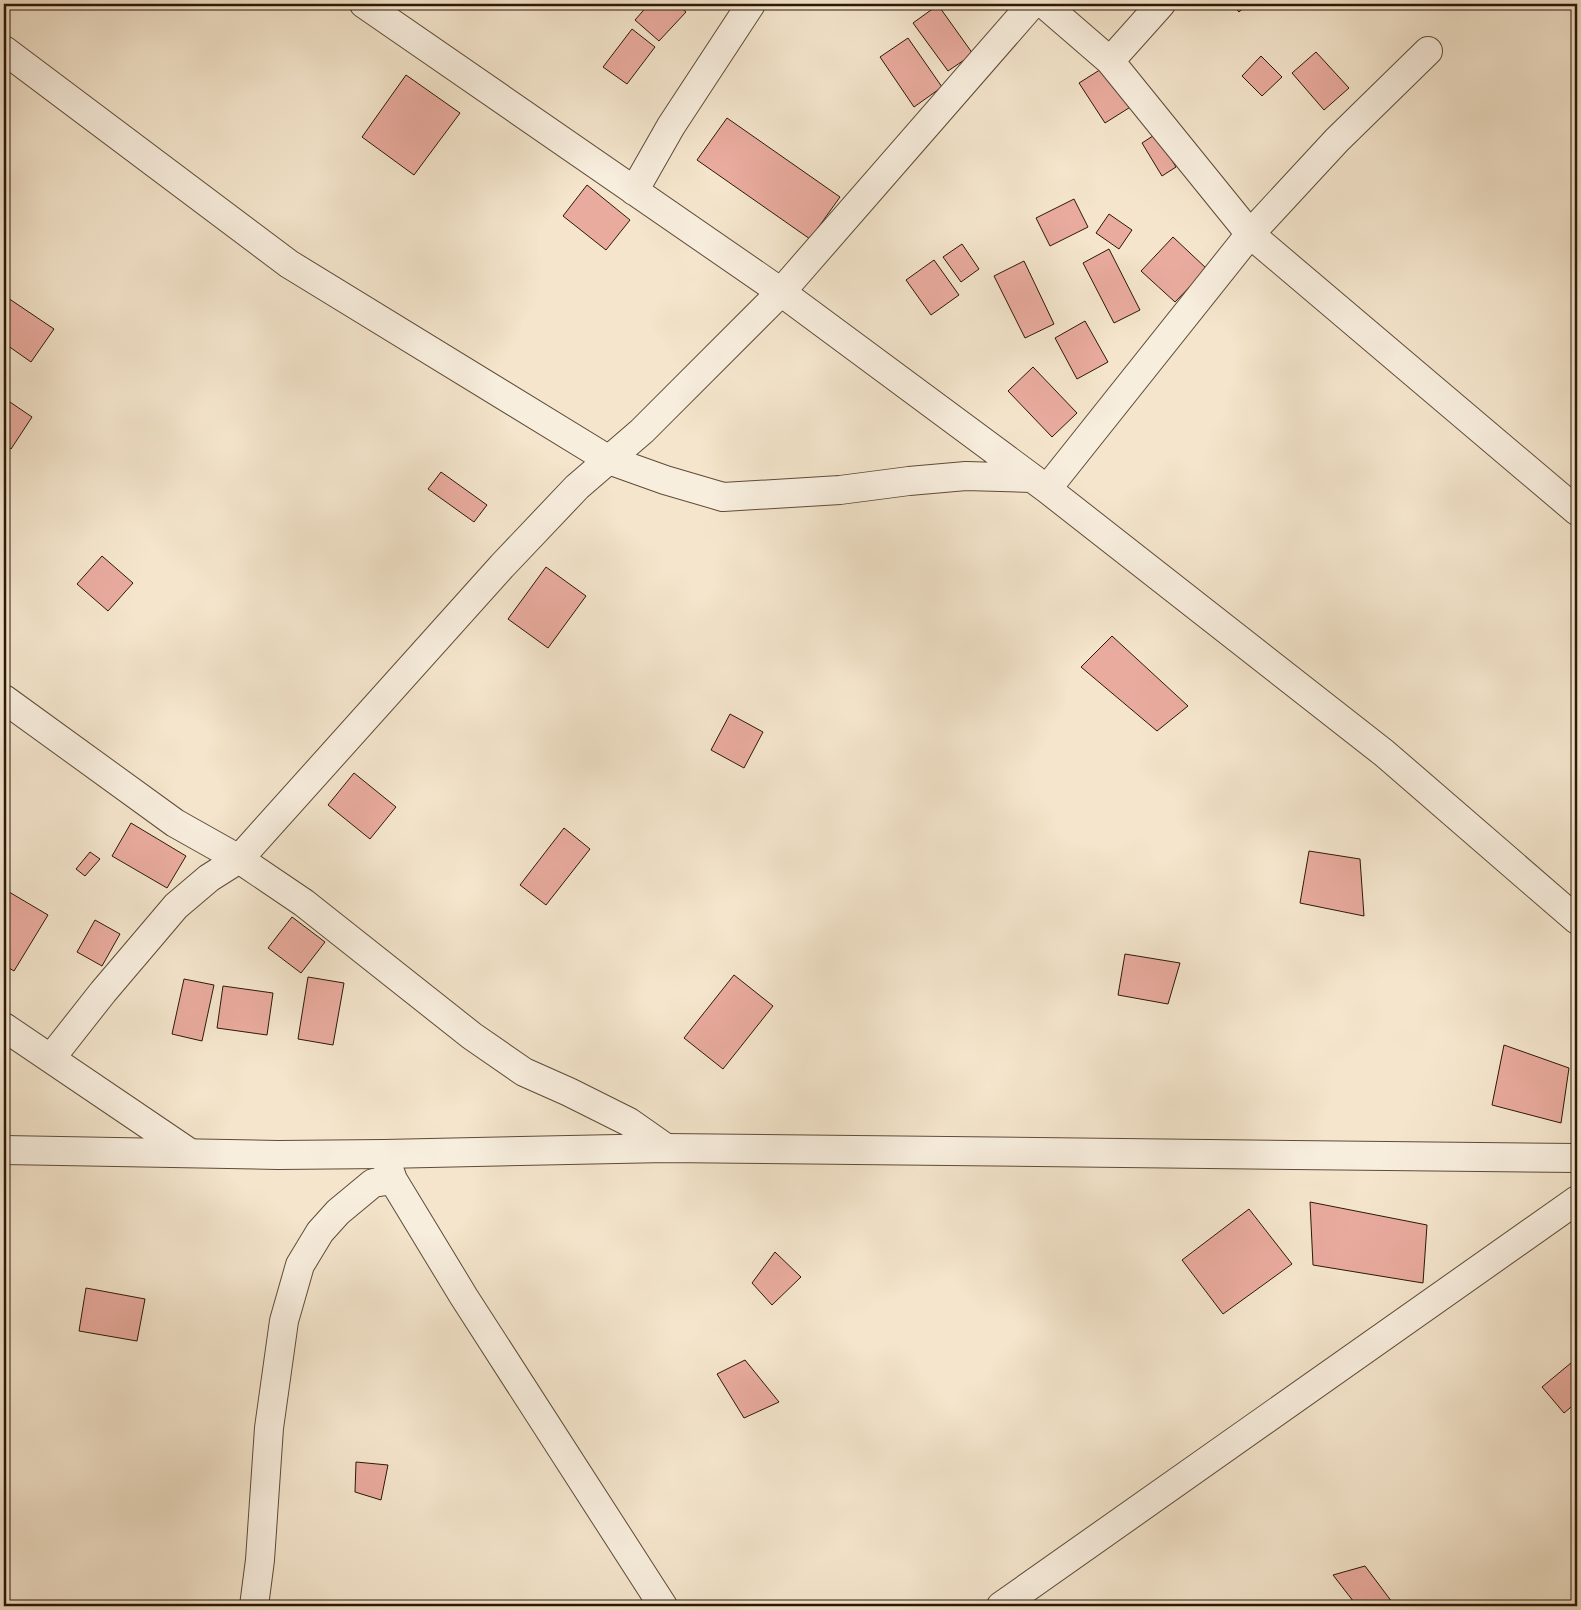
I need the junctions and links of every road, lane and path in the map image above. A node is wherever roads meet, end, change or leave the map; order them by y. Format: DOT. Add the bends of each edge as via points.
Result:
graph roads {
  1 [pos="364,4"];
  2 [pos="751,4"];
  3 [pos="1032,4"];
  4 [pos="1044,4"];
  5 [pos="1161,4"];
  6 [pos="392,11"];
  7 [pos="4,50"];
  8 [pos="1428,51"];
  9 [pos="1110,61"];
  10 [pos="634,191"];
  11 [pos="1250,234"];
  12 [pos="781,292"];
  13 [pos="609,460"];
  14 [pos="1039,483"];
  15 [pos="1577,511"];
  16 [pos="4,699"];
  17 [pos="238,859"];
  18 [pos="1577,920"];
  19 [pos="4,1027"];
  20 [pos="51,1058"];
  21 [pos="666,1148"];
  22 [pos="4,1150"];
  23 [pos="190,1153"];
  24 [pos="384,1154"];
  25 [pos="1577,1158"];
  26 [pos="393,1180"];
  27 [pos="1577,1200"];
  28 [pos="254,1606"];
  29 [pos="663,1606"];
  30 [pos="1002,1606"];
  1 -- 6 [label="street"];
  2 -- 10 [label="street"];
  3 -- 12 [label="street"];
  4 -- 9 [label="street"];
  5 -- 9 [label="street"];
  6 -- 10 [label="street"];
  7 -- 13 [label="street" via="289,264"];
  8 -- 11 [label="street"];
  9 -- 11 [label="street"];
  10 -- 12 [label="street"];
  11 -- 14 [label="street"];
  11 -- 15 [label="street"];
  12 -- 13 [label="street"];
  12 -- 14 [label="street"];
  13 -- 14 [label="street" via="723,497 840,490 966,476"];
  13 -- 17 [label="street" via="577,487 502,566"];
  14 -- 18 [label="street" via="1384,753"];
  16 -- 17 [label="street" via="175,823"];
  17 -- 20 [label="street" via="176,906"];
  17 -- 21 [label="street" via="304,902 472,1036 524,1072 629,1122"];
  19 -- 20 [label="street"];
  20 -- 23 [label="street"];
  21 -- 24 [label="street"];
  21 -- 25 [label="street"];
  22 -- 23 [label="street"];
  23 -- 24 [label="street"];
  24 -- 26 [label="street"];
  26 -- 28 [label="street" via="374,1183 338,1212 320,1232 300,1265 284,1321 269,1428"];
  26 -- 29 [label="street" via="464,1297"];
  27 -- 30 [label="street"];
}
